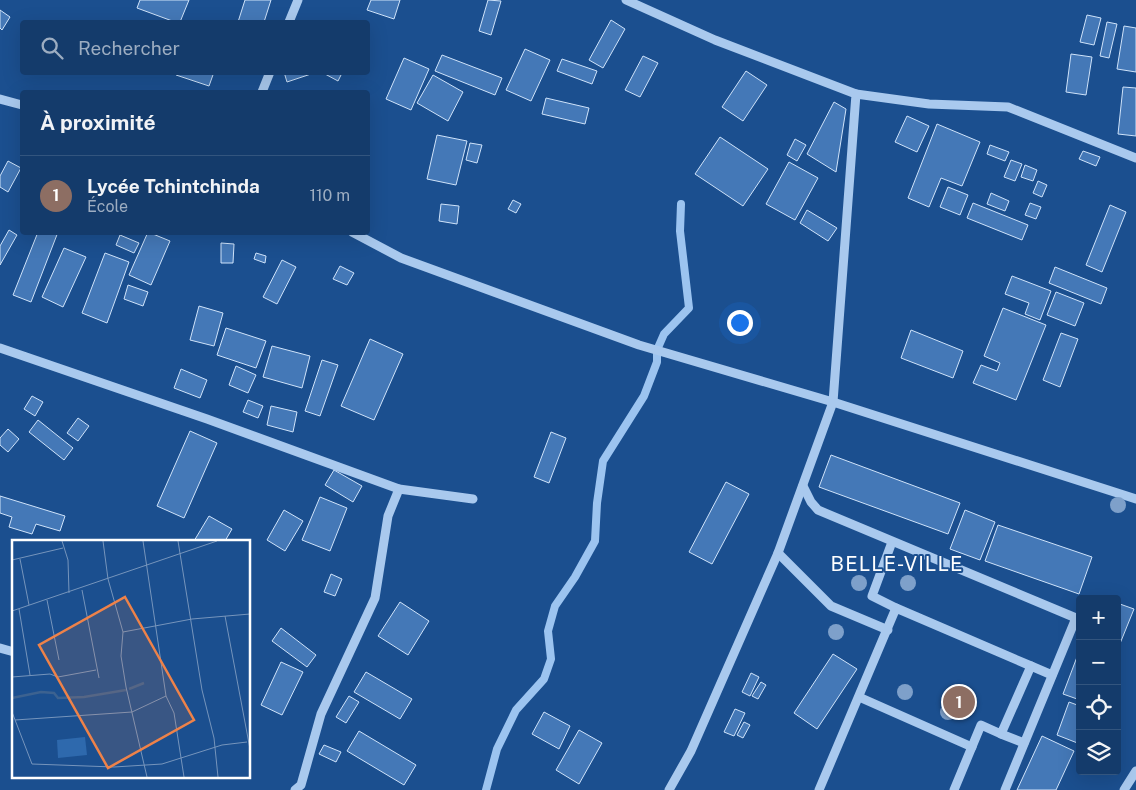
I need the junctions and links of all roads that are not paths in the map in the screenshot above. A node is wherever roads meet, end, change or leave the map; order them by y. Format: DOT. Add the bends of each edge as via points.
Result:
graph roads {
  1 [pos="298,0"];
  2 [pos="626,0"];
  3 [pos="290,20"];
  4 [pos="269,75"];
  5 [pos="263,90"];
  6 [pos="856,94"];
  7 [pos="0,99"];
  8 [pos="20,104"];
  9 [pos="1136,158"];
  10 [pos="358,235"];
  11 [pos="0,348"];
  12 [pos="833,402"];
  13 [pos="803,486"];
  14 [pos="399,489"];
  15 [pos="1136,499"];
  16 [pos="473,500"];
  17 [pos="892,542"];
  18 [pos="778,553"];
  19 [pos="896,608"];
  20 [pos="888,630"];
  21 [pos="1030,666"];
  22 [pos="1052,675"];
  23 [pos="859,697"];
  24 [pos="1001,734"];
  25 [pos="1024,743"];
  26 [pos="972,747"];
  27 [pos="1136,771"];
  28 [pos="821,789"];
  29 [pos="295,790"];
  30 [pos="669,790"];
  31 [pos="954,790"];
  32 [pos="1005,790"];
  33 [pos="1124,790"];
  1 -- 3 [label="street"];
  2 -- 6 [label="street" via="715,40"];
  4 -- 5 [label="street"];
  6 -- 9 [label="street" via="928,104 1008,107"];
  6 -- 12 [label="street"];
  7 -- 8 [label="street"];
  10 -- 12 [label="street" via="401,258 640,345"];
  11 -- 14 [label="street" via="207,418"];
  12 -- 13 [label="street"];
  12 -- 15 [label="street"];
  13 -- 17 [label="street" via="818,510"];
  13 -- 18 [label="street"];
  14 -- 16 [label="street"];
  14 -- 29 [label="street" via="388,516 375,598 321,714 301,785"];
  17 -- 19 [label="street" via="872,596"];
  17 -- 22 [label="street" via="1076,618"];
  18 -- 20 [label="street" via="831,606"];
  18 -- 30 [label="street" via="691,751"];
  19 -- 20 [label="street"];
  19 -- 21 [label="street"];
  20 -- 23 [label="street"];
  21 -- 22 [label="street"];
  21 -- 24 [label="street"];
  22 -- 25 [label="street"];
  23 -- 26 [label="street"];
  23 -- 28 [label="street"];
  24 -- 25 [label="street"];
  24 -- 26 [label="street" via="981,725"];
  25 -- 32 [label="street"];
  26 -- 31 [label="street"];
  27 -- 33 [label="street"];
}
